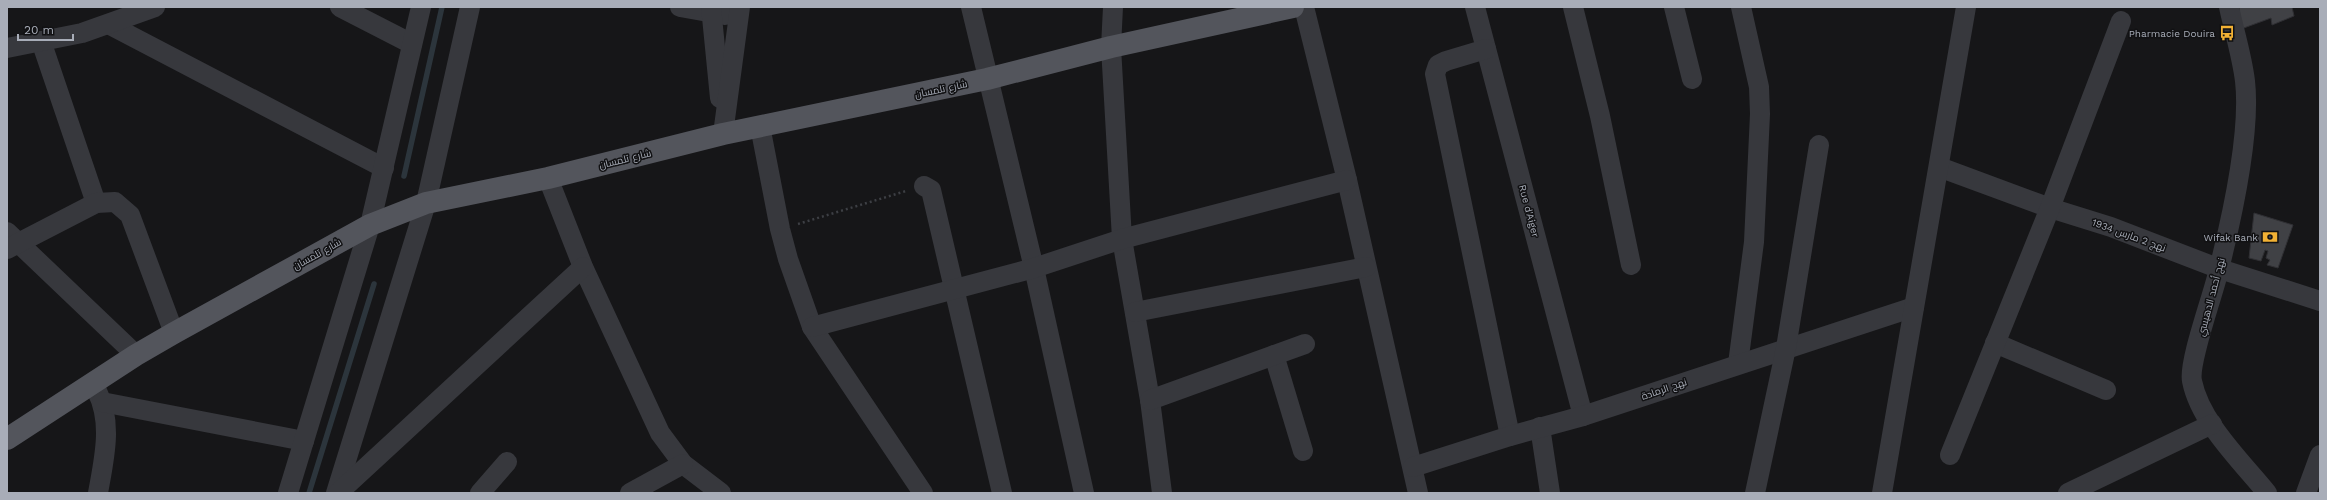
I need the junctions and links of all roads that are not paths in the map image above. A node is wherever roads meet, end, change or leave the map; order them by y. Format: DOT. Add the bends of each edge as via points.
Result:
graph roads {
  1 [pos="155,7"];
  2 [pos="340,7"];
  3 [pos="421,7"];
  4 [pos="470,7"];
  5 [pos="680,7"];
  6 [pos="971,7"];
  7 [pos="1113,7"];
  8 [pos="1293,7"];
  9 [pos="1304,7"];
  10 [pos="1475,7"];
  11 [pos="1573,7"];
  12 [pos="1674,7"];
  13 [pos="1741,7"];
  14 [pos="1966,7"];
  15 [pos="2229,7"];
  16 [pos="712,10"];
  17 [pos="739,12"];
  18 [pos="2121,21"];
  19 [pos="110,25"];
  20 [pos="40,41"];
  21 [pos="412,44"];
  22 [pos="1111,47"];
  23 [pos="7,48"];
  24 [pos="1486,49"];
  25 [pos="987,79"];
  26 [pos="1692,79"];
  27 [pos="760,126"];
  28 [pos="723,134"];
  29 [pos="1819,145"];
  30 [pos="1939,167"];
  31 [pos="384,168"];
  32 [pos="548,178"];
  33 [pos="1346,180"];
  34 [pos="924,186"];
  35 [pos="96,203"];
  36 [pos="426,203"];
  37 [pos="2050,208"];
  38 [pos="370,225"];
  39 [pos="1122,239"];
  40 [pos="10,241"];
  41 [pos="1631,265"];
  42 [pos="1366,266"];
  43 [pos="583,268"];
  44 [pos="1034,268"];
  45 [pos="2220,269"];
  46 [pos="955,288"];
  47 [pos="2320,301"];
  48 [pos="1914,307"];
  49 [pos="1135,312"];
  50 [pos="812,327"];
  51 [pos="174,333"];
  52 [pos="1995,343"];
  53 [pos="1304,344"];
  54 [pos="1786,348"];
  55 [pos="136,355"];
  56 [pos="1274,355"];
  57 [pos="1738,364"];
  58 [pos="92,383"];
  59 [pos="2106,390"];
  60 [pos="1150,400"];
  61 [pos="102,402"];
  62 [pos="1583,416"];
  63 [pos="2212,424"];
  64 [pos="1540,427"];
  65 [pos="1510,436"];
  66 [pos="7,438"];
  67 [pos="304,441"];
  68 [pos="1304,451"];
  69 [pos="1950,455"];
  70 [pos="2320,455"];
  71 [pos="507,462"];
  72 [pos="683,464"];
  73 [pos="1412,467"];
  74 [pos="2104,486"];
  75 [pos="98,493"];
  76 [pos="288,493"];
  77 [pos="337,493"];
  78 [pos="480,493"];
  79 [pos="630,493"];
  80 [pos="721,493"];
  81 [pos="923,493"];
  82 [pos="1002,493"];
  83 [pos="1084,493"];
  84 [pos="1162,493"];
  85 [pos="1418,493"];
  86 [pos="1550,493"];
  87 [pos="1755,493"];
  88 [pos="1882,493"];
  89 [pos="2068,493"];
  90 [pos="2267,493"];
  91 [pos="2306,493"];
  1 -- 19 [label="street"];
  2 -- 21 [label="street"];
  3 -- 21 [label="street"];
  4 -- 36 [label="street"];
  5 -- 16 [label="street"];
  6 -- 25 [label="street"];
  7 -- 22 [label="street"];
  8 -- 22 [label="main road, شارع تلمسان"];
  9 -- 33 [label="street"];
  10 -- 24 [label="street, Rue d'Aiger"];
  11 -- 41 [label="street" via="1600,116"];
  12 -- 26 [label="street"];
  13 -- 57 [label="street" via="1760,87 1760,114 1754,242"];
  14 -- 30 [label="street"];
  15 -- 45 [label="street, نهج أحمد الدهيسي" via="2245,82 2245,111 2240,168"];
  16 -- 17 [label="street"];
  16 -- 28 [label="street"];
  17 -- 28 [label="street"];
  18 -- 37 [label="street"];
  19 -- 20 [label="street"];
  19 -- 31 [label="street"];
  20 -- 23 [label="street"];
  20 -- 35 [label="street"];
  21 -- 31 [label="street"];
  22 -- 25 [label="main road, شارع تلمسان"];
  22 -- 39 [label="street"];
  24 -- 62 [label="street, Rue d'Aiger"];
  24 -- 65 [label="street" via="1446,61 1438,65 1435,74"];
  25 -- 27 [label="main road, شارع تلمسان"];
  25 -- 44 [label="street"];
  27 -- 28 [label="main road, شارع تلمسان"];
  27 -- 50 [label="street" via="780,229"];
  28 -- 32 [label="main road, شارع تلمسان"];
  29 -- 54 [label="street"];
  30 -- 37 [label="street, نهج 2 مارس 1934"];
  30 -- 48 [label="street"];
  31 -- 38 [label="street"];
  32 -- 36 [label="main road, شارع تلمسان"];
  32 -- 43 [label="street"];
  33 -- 39 [label="street"];
  33 -- 42 [label="street"];
  34 -- 46 [label="street" via="931,190"];
  35 -- 40 [label="street"];
  35 -- 51 [label="street" via="115,202 130,215"];
  36 -- 38 [label="main road, شارع تلمسان"];
  36 -- 77 [label="street"];
  37 -- 45 [label="street, نهج 2 مارس 1934" via="2111,227"];
  37 -- 52 [label="street"];
  38 -- 51 [label="main road, شارع تلمسان"];
  38 -- 67 [label="street"];
  39 -- 44 [label="street"];
  39 -- 49 [label="street"];
  40 -- 55 [label="street"];
  42 -- 49 [label="street"];
  42 -- 73 [label="street"];
  43 -- 72 [label="street" via="660,433"];
  43 -- 77 [label="street"];
  44 -- 46 [label="street"];
  44 -- 83 [label="street"];
  45 -- 47 [label="street, نهج 2 مارس 1934"];
  45 -- 63 [label="street, نهج أحمد الدهيسي" via="2193,361 2192,379 2196,394"];
  46 -- 50 [label="street"];
  46 -- 82 [label="street"];
  48 -- 54 [label="street, نهج الرمادة"];
  48 -- 88 [label="street"];
  49 -- 60 [label="street"];
  50 -- 81 [label="street"];
  51 -- 55 [label="main road, شارع تلمسان"];
  52 -- 59 [label="street"];
  52 -- 69 [label="street"];
  53 -- 56 [label="street"];
  54 -- 57 [label="street, نهج الرمادة"];
  54 -- 87 [label="street"];
  55 -- 58 [label="main road, شارع تلمسان"];
  56 -- 60 [label="street"];
  56 -- 68 [label="street"];
  57 -- 62 [label="street, نهج الرمادة"];
  58 -- 61 [label="street"];
  58 -- 66 [label="main road, شارع تلمسان"];
  60 -- 84 [label="street"];
  61 -- 67 [label="street"];
  61 -- 75 [label="street" via="106,428"];
  62 -- 64 [label="street, نهج الرمادة"];
  63 -- 74 [label="street"];
  63 -- 90 [label="street, نهج أحمد الدهيسي"];
  64 -- 65 [label="street, نهج الرمادة"];
  64 -- 86 [label="street"];
  65 -- 73 [label="street, نهج الرمادة"];
  67 -- 76 [label="street"];
  70 -- 91 [label="street"];
  71 -- 78 [label="street"];
  72 -- 79 [label="street"];
  72 -- 80 [label="street"];
  73 -- 85 [label="street"];
  74 -- 89 [label="street"];
}
